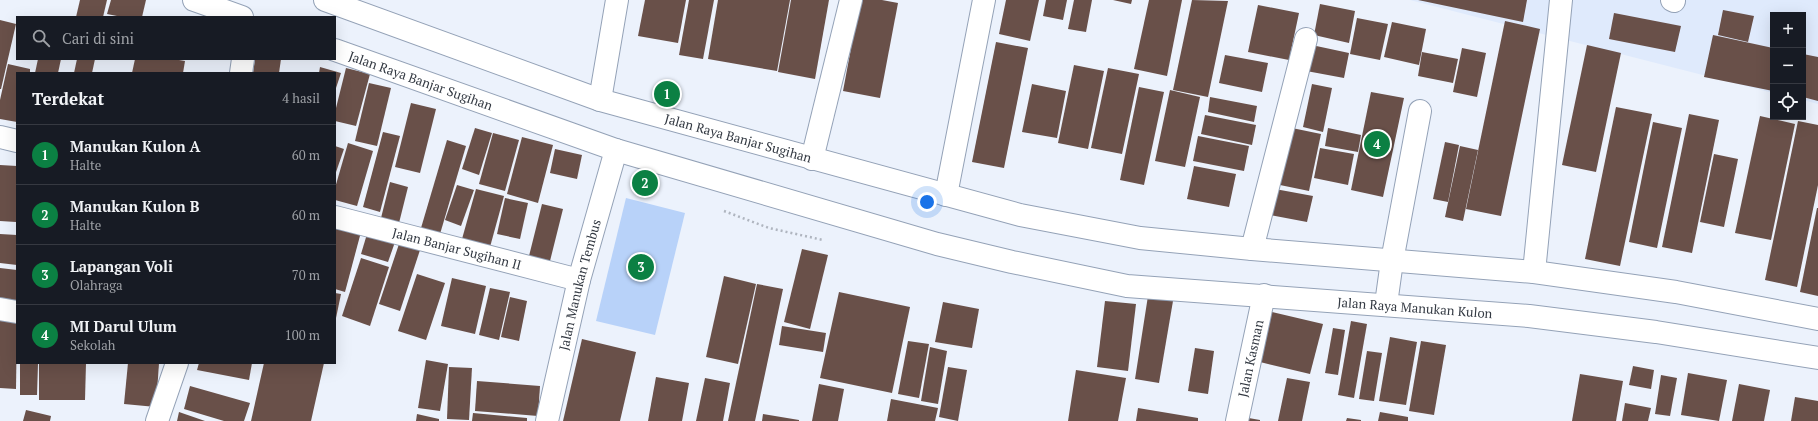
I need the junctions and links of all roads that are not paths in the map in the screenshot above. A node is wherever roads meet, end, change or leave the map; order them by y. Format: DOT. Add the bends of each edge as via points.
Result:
graph roads {
  1 [pos="194,0"];
  2 [pos="617,0"];
  3 [pos="851,0"];
  4 [pos="984,0"];
  5 [pos="1560,0"];
  6 [pos="338,2"];
  7 [pos="239,16"];
  8 [pos="1306,39"];
  9 [pos="336,50"];
  10 [pos="243,60"];
  11 [pos="241,72"];
  12 [pos="600,100"];
  13 [pos="1420,111"];
  14 [pos="0,137"];
  15 [pos="16,141"];
  16 [pos="616,150"];
  17 [pos="812,159"];
  18 [pos="946,195"];
  19 [pos="336,217"];
  20 [pos="1252,249"];
  21 [pos="1392,261"];
  22 [pos="1012,262"];
  23 [pos="1534,272"];
  24 [pos="580,280"];
  25 [pos="1264,295"];
  26 [pos="1386,304"];
  27 [pos="0,309"];
  28 [pos="16,312"];
  29 [pos="1818,319"];
  30 [pos="1818,358"];
  31 [pos="177,364"];
  32 [pos="158,421"];
  33 [pos="547,421"];
  34 [pos="1237,421"];
  1 -- 7 [label="main road"];
  2 -- 12 [label="main road"];
  3 -- 17 [label="main road"];
  4 -- 18 [label="main road"];
  5 -- 23 [label="main road"];
  6 -- 12 [label="main road, Jalan Raya Banjar Sugihan"];
  8 -- 20 [label="main road"];
  9 -- 16 [label="main road, Jalan Raya Banjar Sugihan"];
  10 -- 11 [label="main road"];
  12 -- 17 [label="main road, Jalan Raya Banjar Sugihan"];
  13 -- 21 [label="main road"];
  14 -- 15 [label="main road"];
  16 -- 22 [label="main road, Jalan Raya Banjar Sugihan" via="937,244"];
  16 -- 24 [label="main road, Jalan Manukan Tembus"];
  17 -- 18 [label="main road, Jalan Raya Banjar Sugihan"];
  18 -- 20 [label="main road, Jalan Raya Banjar Sugihan" via="1020,215 1140,238"];
  19 -- 24 [label="main road, Jalan Banjar Sugihan II"];
  20 -- 21 [label="main road"];
  21 -- 23 [label="main road"];
  21 -- 26 [label="main road"];
  22 -- 25 [label="main road, Jalan Raya Manukan Kulon" via="1127,286"];
  23 -- 29 [label="main road" via="1676,292"];
  24 -- 33 [label="main road, Jalan Manukan Tembus"];
  25 -- 26 [label="main road, Jalan Raya Manukan Kulon"];
  25 -- 34 [label="main road, Jalan Kasman"];
  26 -- 30 [label="main road, Jalan Raya Manukan Kulon" via="1529,316 1656,332"];
  27 -- 28 [label="main road"];
  31 -- 32 [label="main road"];
}
